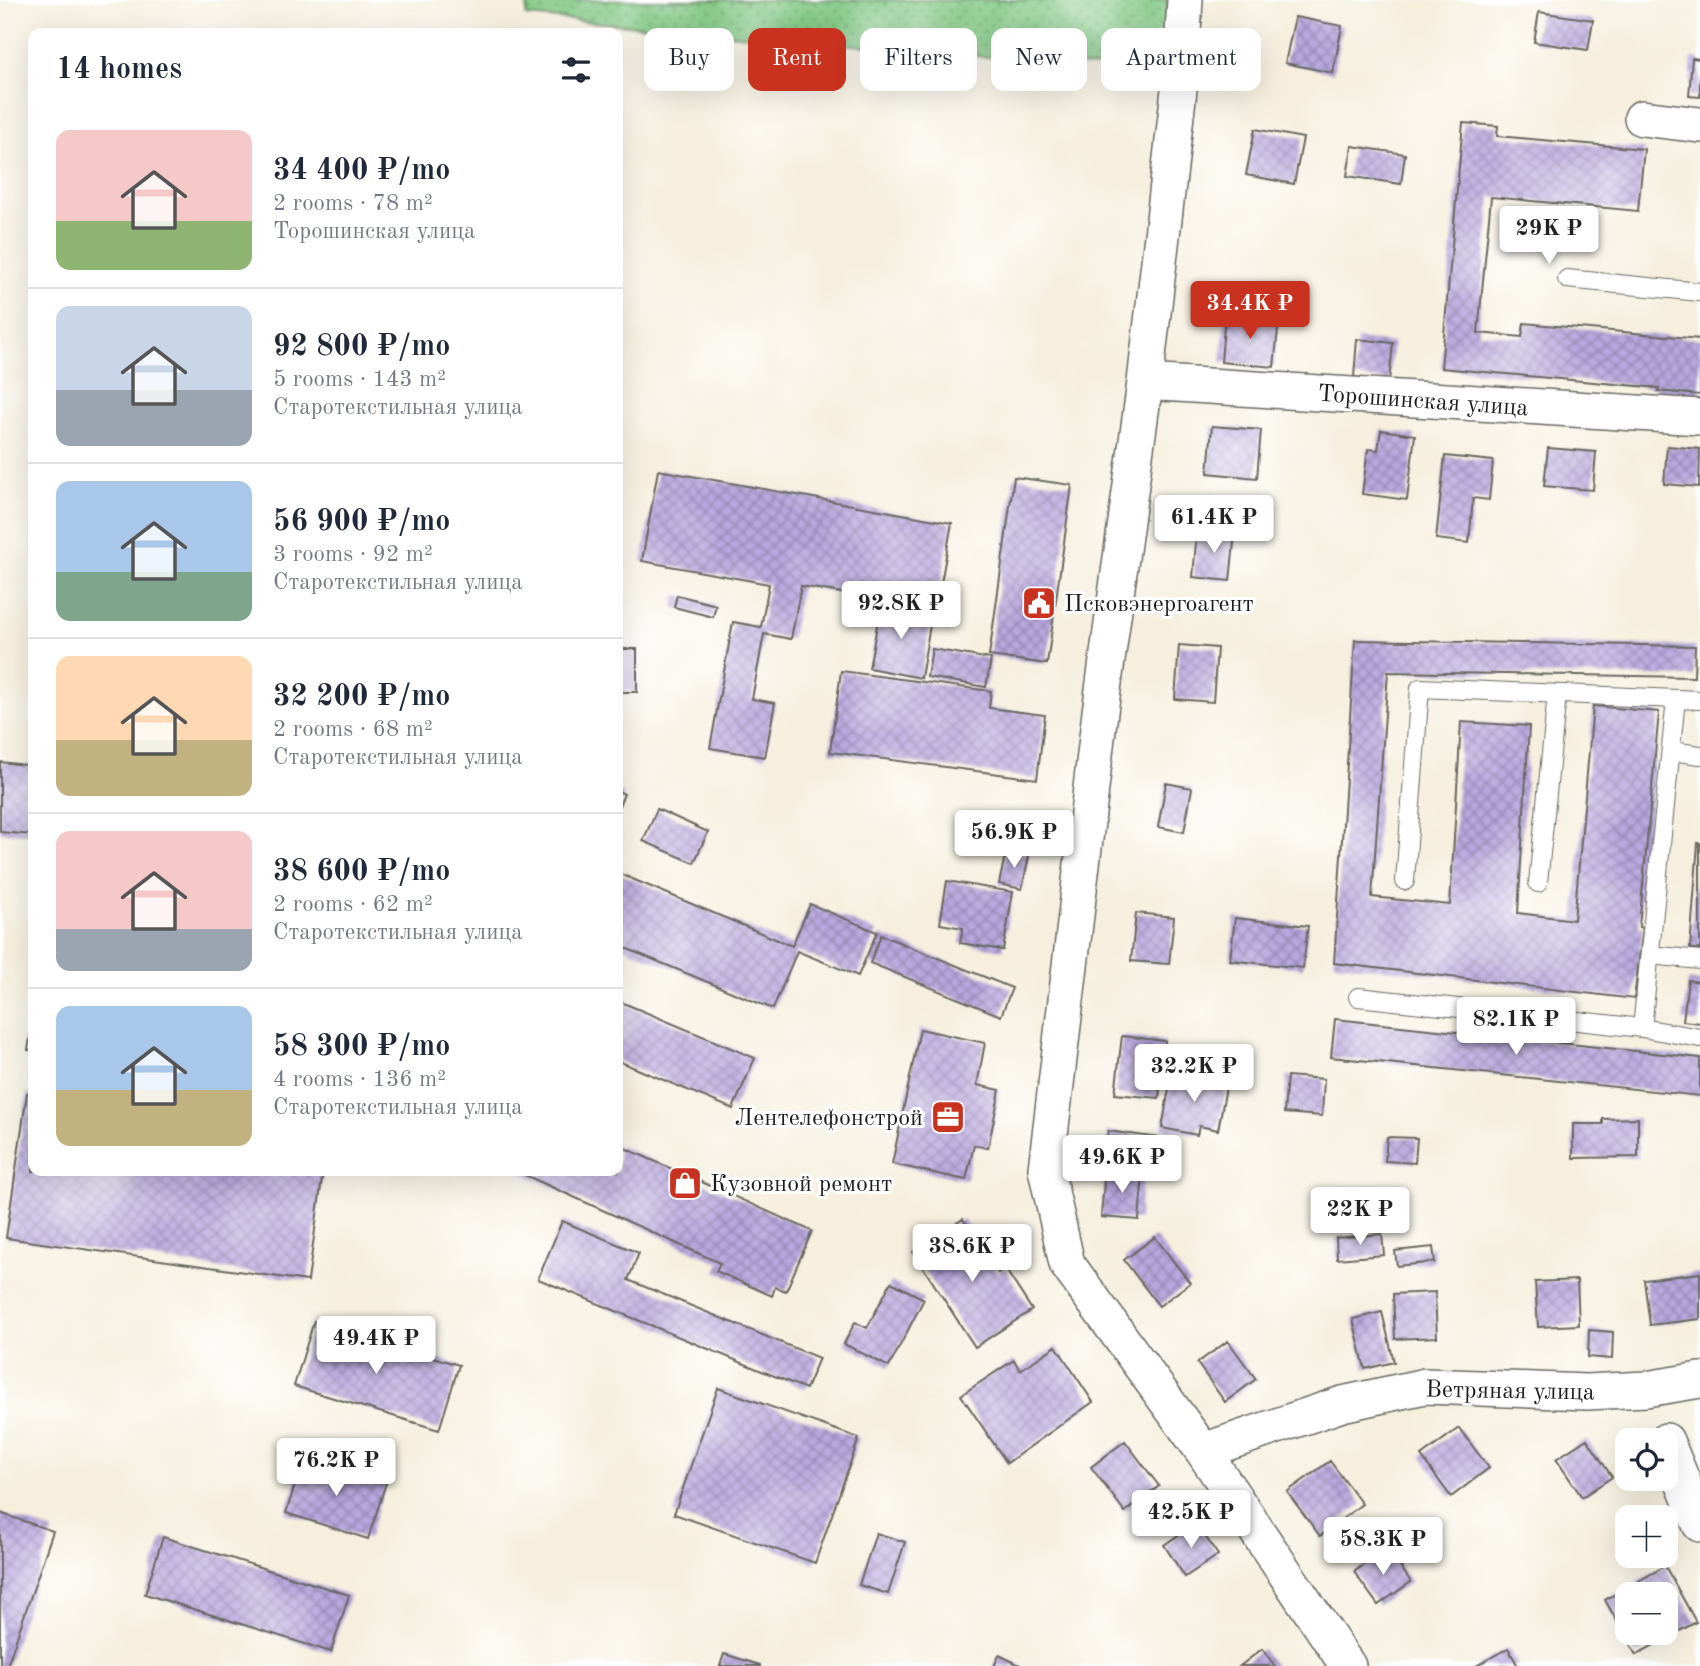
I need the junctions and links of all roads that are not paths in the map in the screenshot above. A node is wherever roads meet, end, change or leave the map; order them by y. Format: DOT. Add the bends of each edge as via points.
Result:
graph roads {
  1 [pos="1185,0"];
  2 [pos="1642,118"];
  3 [pos="1700,125"];
  4 [pos="1567,279"];
  5 [pos="1700,292"];
  6 [pos="1145,382"];
  7 [pos="1700,417"];
  8 [pos="1557,694"];
  9 [pos="1676,699"];
  10 [pos="1700,700"];
  11 [pos="1671,751"];
  12 [pos="1700,755"];
  13 [pos="1405,881"];
  14 [pos="1538,883"];
  15 [pos="1650,955"];
  16 [pos="1700,960"];
  17 [pos="1358,997"];
  18 [pos="1642,1028"];
  19 [pos="1700,1038"];
  20 [pos="1700,1380"];
  21 [pos="1646,1389"];
  22 [pos="1661,1428"];
  23 [pos="1203,1451"];
  24 [pos="1678,1470"];
  25 [pos="1700,1524"];
  26 [pos="1348,1666"];
  1 -- 6 [label="street"];
  2 -- 3 [label="street"];
  4 -- 5 [label="lane"];
  6 -- 7 [label="street, Торошинская улица"];
  6 -- 23 [label="street" via="1045,1169 1068,1264"];
  8 -- 9 [label="lane"];
  8 -- 13 [label="lane" via="1420,688"];
  8 -- 14 [label="lane"];
  9 -- 10 [label="lane"];
  9 -- 11 [label="lane"];
  11 -- 12 [label="lane"];
  11 -- 15 [label="lane"];
  15 -- 16 [label="lane"];
  15 -- 18 [label="lane"];
  17 -- 18 [label="lane"];
  18 -- 19 [label="lane"];
  20 -- 21 [label="street, Ветряная улица"];
  21 -- 22 [label="street"];
  21 -- 23 [label="street, Ветряная улица" via="1587,1392 1425,1386 1342,1404"];
  23 -- 26 [label="street"];
  24 -- 25 [label="street"];
}
